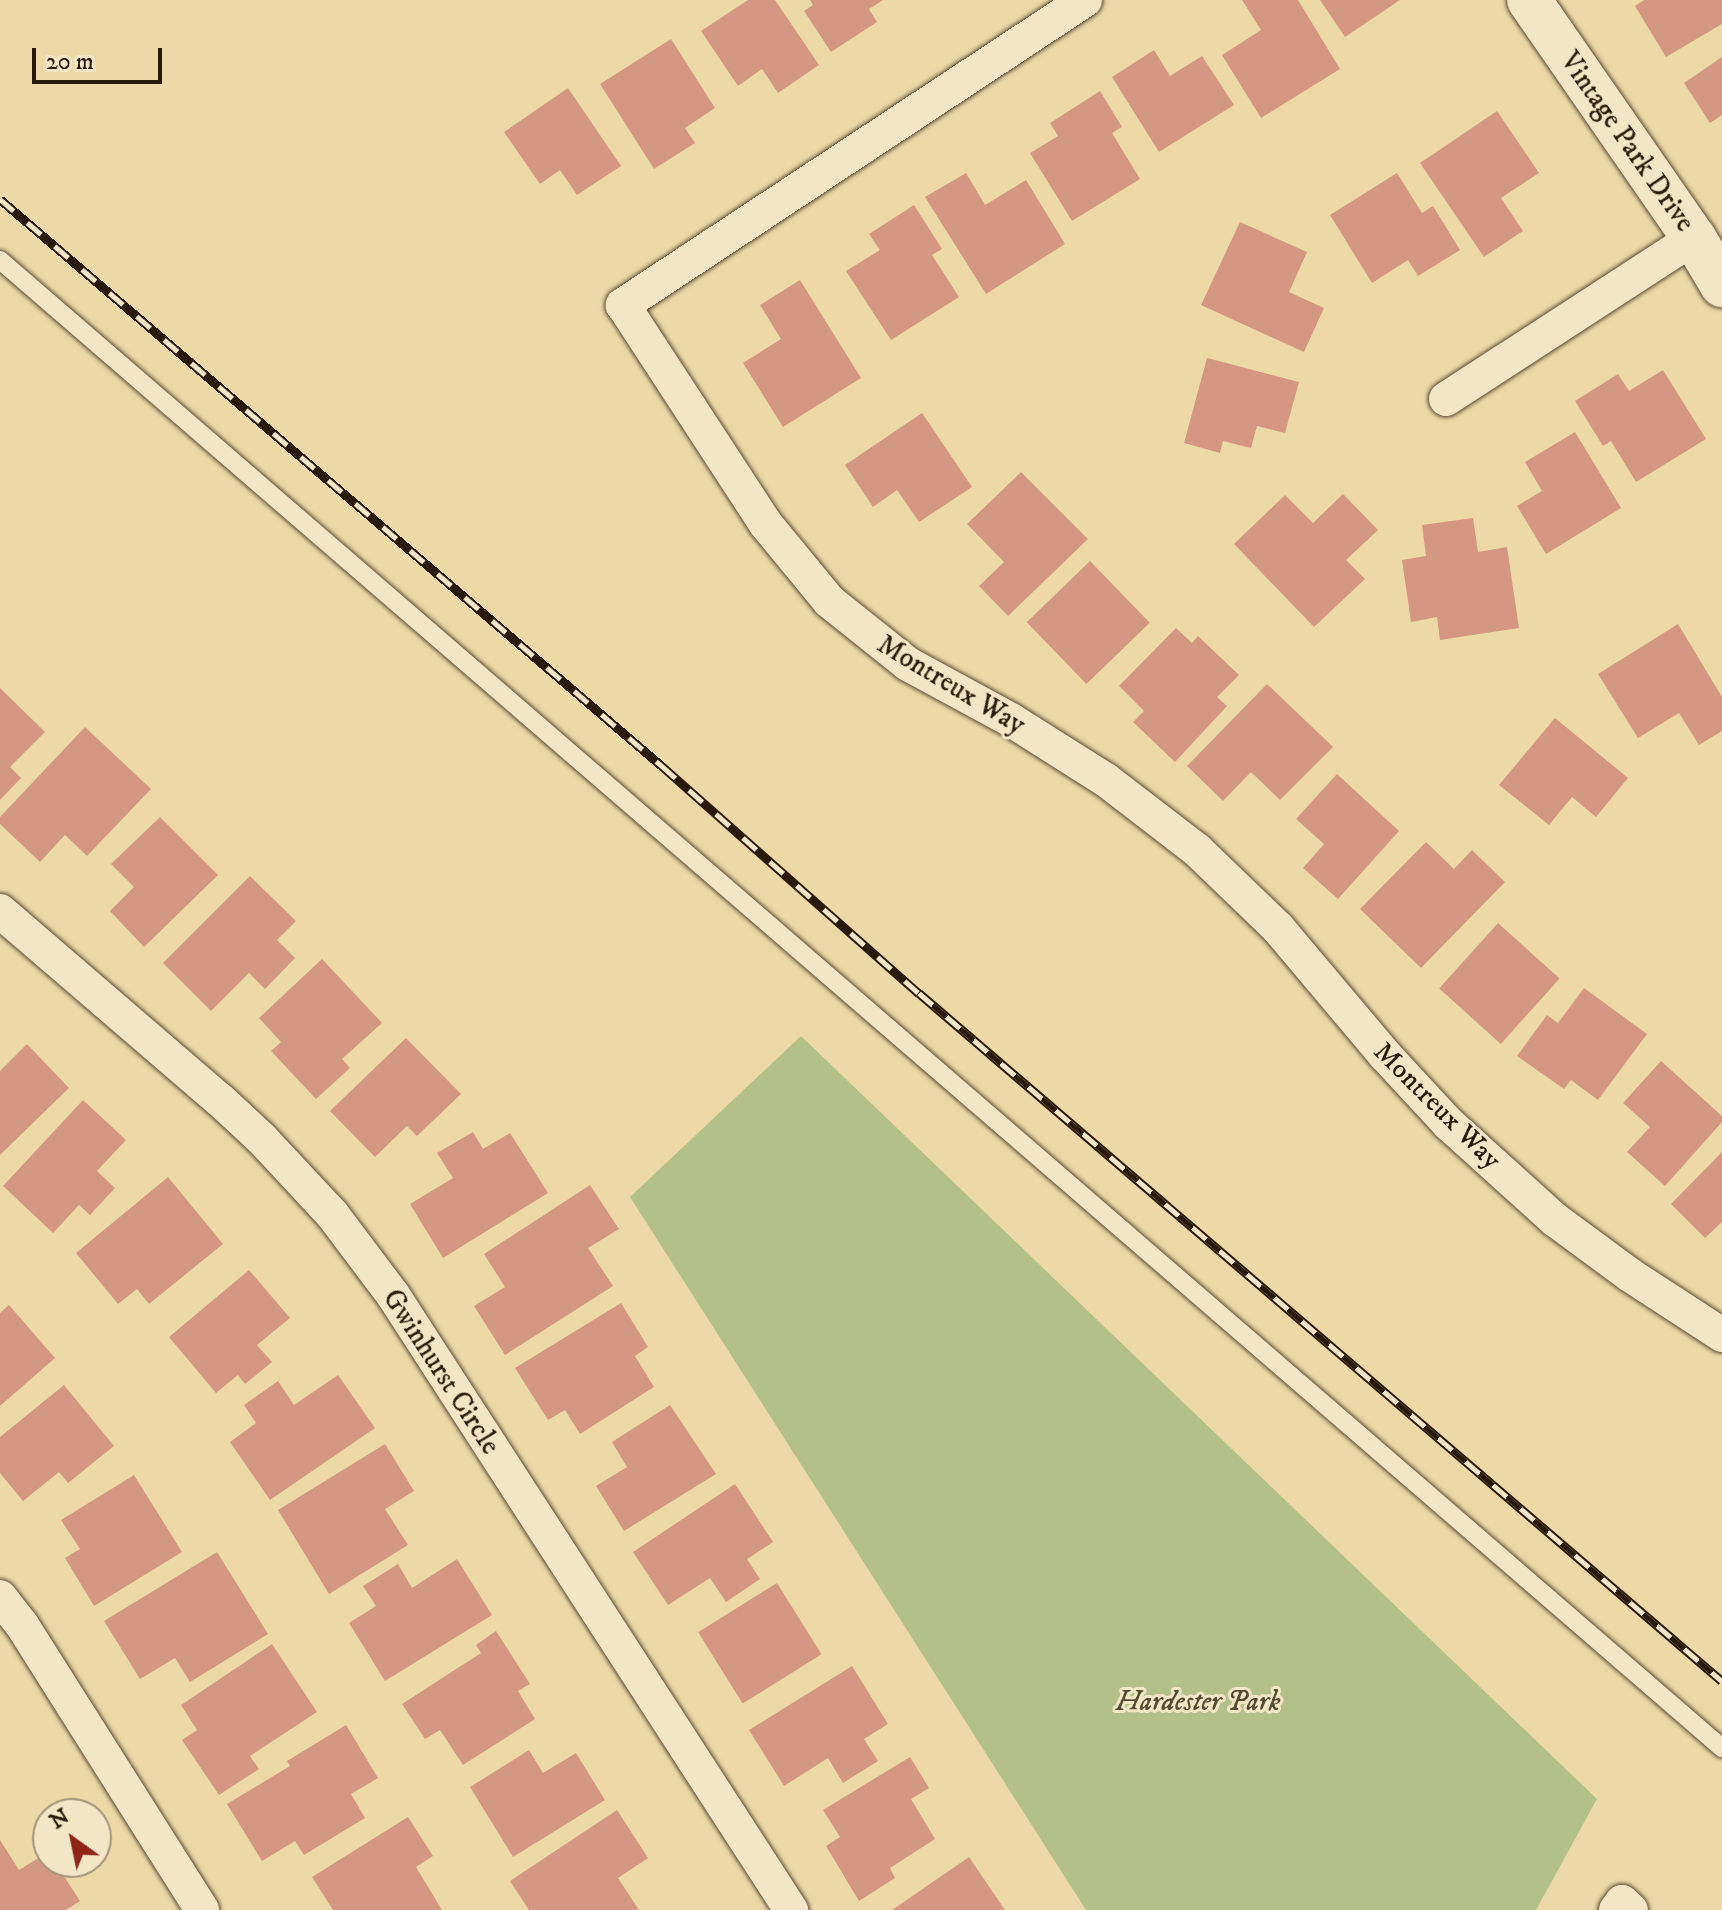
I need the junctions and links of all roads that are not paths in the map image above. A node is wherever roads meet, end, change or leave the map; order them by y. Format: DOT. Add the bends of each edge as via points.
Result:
graph roads {
  1 [pos="1085,0"];
  2 [pos="1529,0"];
  3 [pos="1694,238"];
  4 [pos="0,260"];
  5 [pos="1722,285"];
  6 [pos="1446,399"];
  7 [pos="0,911"];
  8 [pos="1722,1335"];
  9 [pos="0,1597"];
  10 [pos="1722,1748"];
  11 [pos="202,1910"];
  12 [pos="791,1910"];
  13 [pos="1616,1910"];
  14 [pos="1631,1910"];
  1 -- 8 [label="street, Montreux Way" via="623,305 765,523 829,601 908,664 1106,780 1197,850 1278,928 1449,1124 1554,1219"];
  2 -- 3 [label="street, Vintage Park Drive"];
  3 -- 5 [label="street, Vintage Park Drive"];
  3 -- 6 [label="street"];
  4 -- 10 [label="lane"];
  7 -- 12 [label="street, Gwinhurst Circle" via="231,1110 332,1214 393,1295"];
  9 -- 11 [label="street"];
  13 -- 14 [label="street" via="1622,1902"];
}
